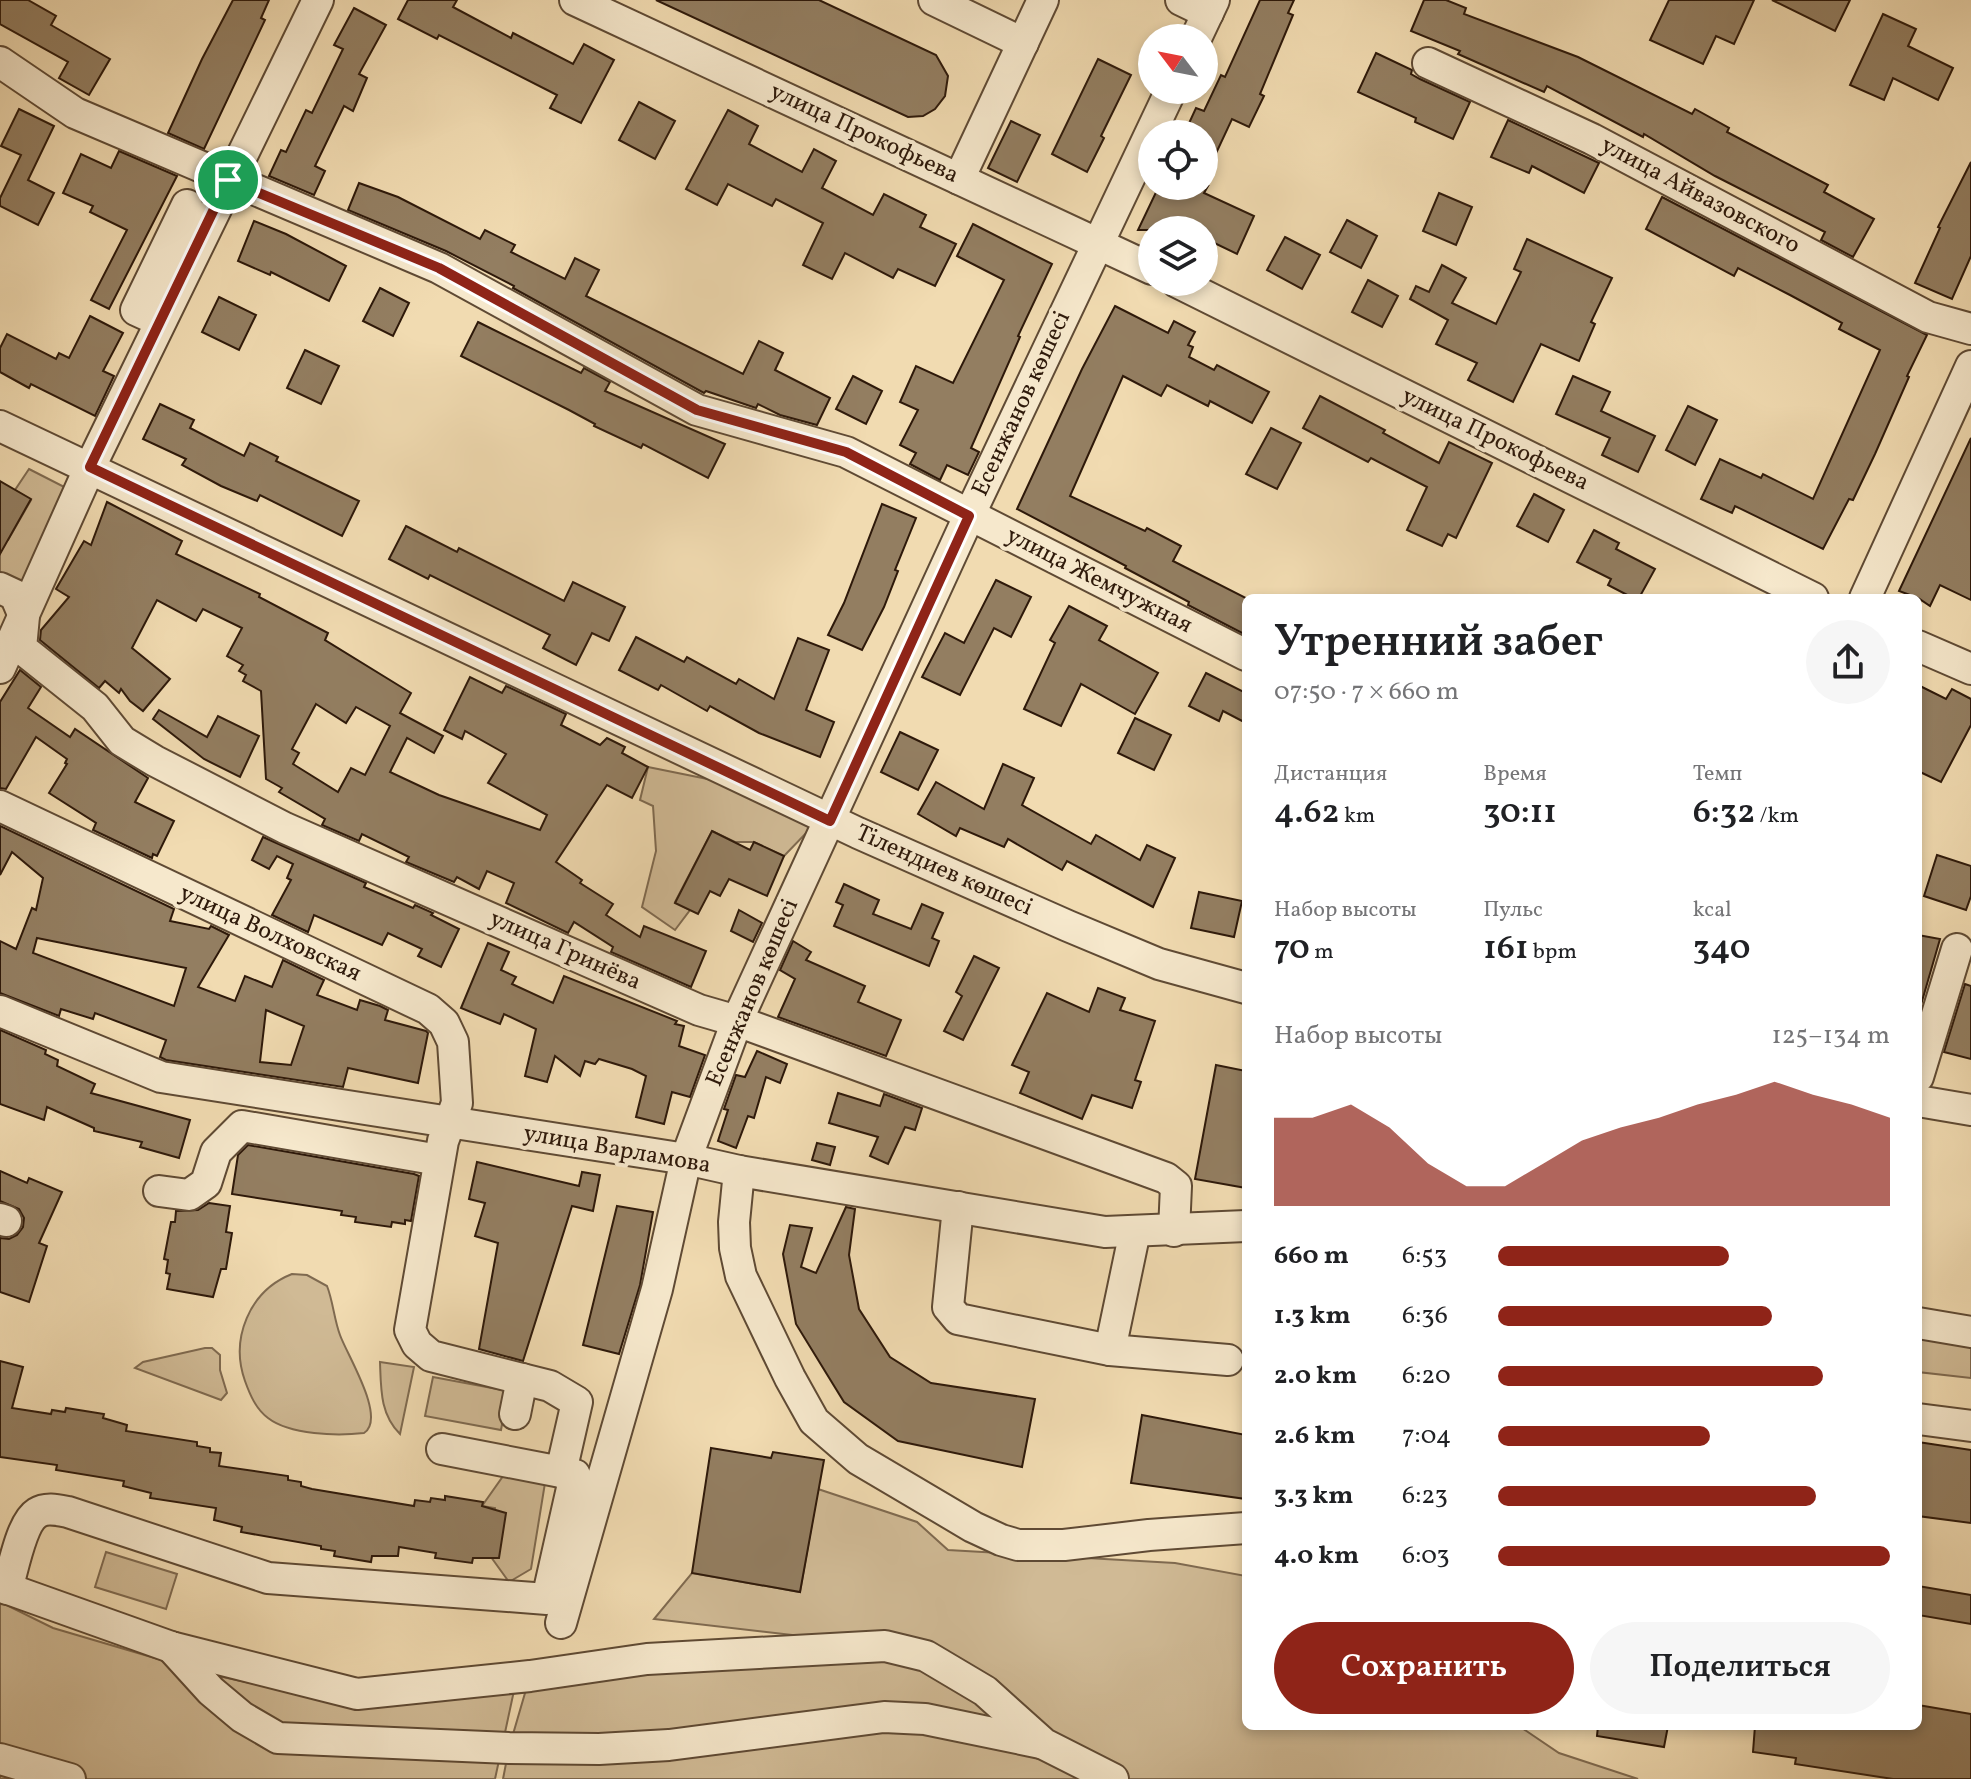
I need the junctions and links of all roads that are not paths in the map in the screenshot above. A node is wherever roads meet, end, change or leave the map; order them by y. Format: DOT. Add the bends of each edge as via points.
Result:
graph roads {
  1 [pos="318,0"];
  2 [pos="575,0"];
  3 [pos="1043,0"];
  4 [pos="941,1"];
  5 [pos="1023,43"];
  6 [pos="0,62"];
  7 [pos="1428,63"];
  8 [pos="1164,104"];
  9 [pos="959,179"];
  10 [pos="228,180"];
  11 [pos="187,205"];
  12 [pos="1099,243"];
  13 [pos="1138,262"];
  14 [pos="1205,296"];
  15 [pos="160,321"];
  16 [pos="1971,329"];
  17 [pos="1971,366"];
  18 [pos="0,426"];
  19 [pos="90,467"];
  20 [pos="969,516"];
  21 [pos="0,588"];
  22 [pos="1805,594"];
  23 [pos="1867,594"];
  24 [pos="24,616"];
  25 [pos="1922,648"];
  26 [pos="1242,653"];
  27 [pos="0,668"];
  28 [pos="1971,669"];
  29 [pos="0,806"];
  30 [pos="830,821"];
  31 [pos="1957,949"];
  32 [pos="1242,987"];
  33 [pos="0,1011"];
  34 [pos="737,1021"];
  35 [pos="1922,1064"];
  36 [pos="1922,1102"];
  37 [pos="1971,1110"];
  38 [pos="449,1122"];
  39 [pos="686,1159"];
  40 [pos="439,1160"];
  41 [pos="739,1171"];
  42 [pos="159,1191"];
  43 [pos="958,1207"];
  44 [pos="1242,1226"];
  45 [pos="1135,1231"];
  46 [pos="1174,1231"];
  47 [pos="1922,1324"];
  48 [pos="1971,1332"];
  49 [pos="1110,1350"];
  50 [pos="1228,1360"];
  51 [pos="522,1379"];
  52 [pos="515,1414"];
  53 [pos="1922,1420"];
  54 [pos="1971,1426"];
  55 [pos="442,1449"];
  56 [pos="561,1472"];
  57 [pos="1242,1528"];
  58 [pos="4,1587"];
  59 [pos="561,1623"];
  60 [pos="171,1647"];
  61 [pos="1044,1744"];
  62 [pos="10,1768"];
  63 [pos="70,1779"];
  64 [pos="1113,1779"];
  1 -- 10 [label="street"];
  2 -- 9 [label="street, улица Прокофьева"];
  3 -- 5 [label="street"];
  4 -- 5 [label="street"];
  5 -- 9 [label="street"];
  6 -- 10 [label="street, улица Жемчужная" via="75,113"];
  7 -- 16 [label="street, улица Айвазовского" via="1592,139 1928,317"];
  8 -- 12 [label="street, Есенжанов көшесі"];
  9 -- 12 [label="street, улица Прокофьева"];
  10 -- 15 [label="street"];
  10 -- 20 [label="street, улица Жемчужная" via="439,268 697,410 846,452"];
  11 -- 15 [label="street" via="136,310"];
  12 -- 13 [label="street, улица Прокофьева"];
  12 -- 20 [label="street, Есенжанов көшесі"];
  14 -- 22 [label="street, улица Прокофьева"];
  15 -- 19 [label="street"];
  17 -- 23 [label="street"];
  18 -- 19 [label="street, Тілендиев көшесі"];
  19 -- 24 [label="street"];
  19 -- 30 [label="street, Тілендиев көшесі"];
  20 -- 26 [label="street, улица Жемчужная"];
  20 -- 30 [label="street, Есенжанов көшесі"];
  21 -- 24 [label="street" via="15,595"];
  24 -- 27 [label="street"];
  24 -- 34 [label="street, улица Гринёва" via="21,648 95,707 122,741 155,761 285,828 699,1010"];
  25 -- 28 [label="street"];
  29 -- 38 [label="street, улица Волховская" via="428,1009 444,1023 453,1042 457,1103"];
  30 -- 32 [label="street, Тілендиев көшесі" via="1159,964"];
  30 -- 34 [label="street, Есенжанов көшесі"];
  31 -- 35 [label="street"];
  33 -- 38 [label="street, улица Варламова" via="161,1077"];
  34 -- 39 [label="street, Есенжанов көшесі"];
  34 -- 46 [label="street, улица Гринёва" via="1166,1178 1178,1193"];
  36 -- 37 [label="street"];
  38 -- 39 [label="street, улица Варламова"];
  38 -- 40 [label="street, улица Волховская"];
  39 -- 41 [label="street, улица Варламова"];
  39 -- 59 [label="street, Есенжанов көшесі" via="657,1289"];
  40 -- 42 [label="street" via="242,1126 216,1152 206,1183 189,1195"];
  40 -- 51 [label="street, улица Волховская" via="410,1330 431,1356"];
  41 -- 43 [label="street, улица Варламова"];
  41 -- 57 [label="street" via="734,1222 741,1276 814,1421 858,1459 973,1527 1018,1545"];
  43 -- 45 [label="street, улица Варламова" via="1105,1232"];
  43 -- 49 [label="street" via="948,1307 958,1319"];
  44 -- 46 [label="street, улица Варламова"];
  45 -- 46 [label="street, улица Варламова"];
  45 -- 49 [label="street"];
  47 -- 48 [label="street"];
  49 -- 50 [label="street"];
  51 -- 52 [label="street"];
  51 -- 56 [label="street, улица Волховская" via="550,1386 577,1402"];
  53 -- 54 [label="street"];
  55 -- 56 [label="street"];
  56 -- 58 [label="street" via="575,1475 547,1599 268,1578 52,1509 37,1513 26,1526"];
  58 -- 60 [label="street"];
  60 -- 61 [label="street" via="211,1691 278,1738 599,1749 884,1717 925,1719"];
  60 -- 61 [label="street" via="357,1694 647,1659 885,1646 926,1656 985,1691"];
  61 -- 64 [label="street"];
  62 -- 63 [label="street"];
}
